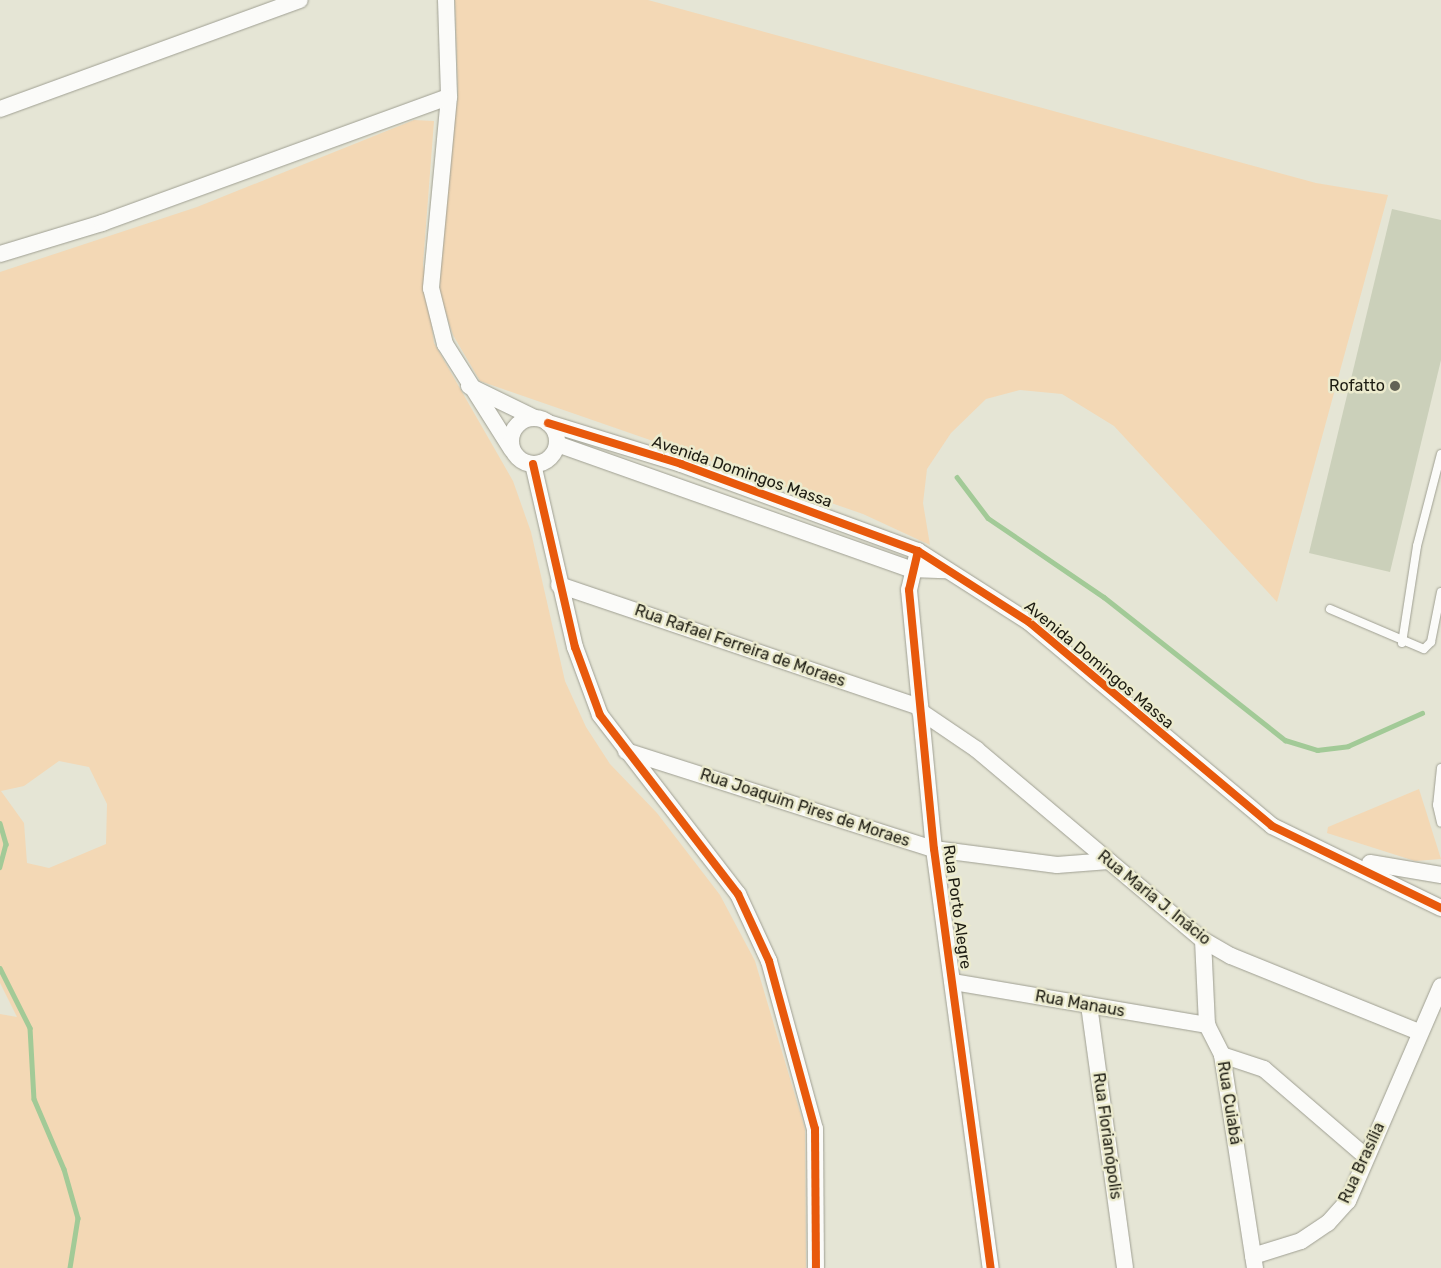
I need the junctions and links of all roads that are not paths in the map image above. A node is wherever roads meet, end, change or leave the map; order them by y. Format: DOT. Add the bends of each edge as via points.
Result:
graph roads {
  1 [pos="300,0"];
  2 [pos="446,0"];
  3 [pos="449,97"];
  4 [pos="0,108"];
  5 [pos="0,254"];
  6 [pos="469,386"];
  7 [pos="542,420"];
  8 [pos="557,444"];
  9 [pos="512,450"];
  10 [pos="1441,454"];
  11 [pos="532,464"];
  12 [pos="1433,480"];
  13 [pos="1441,484"];
  14 [pos="918,551"];
  15 [pos="910,569"];
  16 [pos="946,570"];
  17 [pos="560,585"];
  18 [pos="1441,592"];
  19 [pos="1330,609"];
  20 [pos="1402,643"];
  21 [pos="920,709"];
  22 [pos="624,750"];
  23 [pos="1441,768"];
  24 [pos="1441,823"];
  25 [pos="934,849"];
  26 [pos="1346,858"];
  27 [pos="1109,861"];
  28 [pos="1441,875"];
  29 [pos="1441,908"];
  30 [pos="1203,940"];
  31 [pos="953,982"];
  32 [pos="1441,986"];
  33 [pos="1089,1005"];
  34 [pos="1441,1007"];
  35 [pos="1207,1025"];
  36 [pos="1421,1028"];
  37 [pos="1222,1054"];
  38 [pos="1365,1156"];
  39 [pos="1254,1262"];
  40 [pos="816,1268"];
  41 [pos="991,1268"];
  42 [pos="1125,1268"];
  1 -- 4 [label="street"];
  2 -- 3 [label="street"];
  3 -- 5 [label="street" via="102,223"];
  3 -- 6 [label="street" via="434,226 431,288 445,344"];
  6 -- 7 [label="street, Avenida Domingos Massa"];
  6 -- 9 [label="street"];
  7 -- 8 [label="street"];
  7 -- 9 [label="street" via="518,424 513,432"];
  7 -- 14 [label="street, Avenida Domingos Massa" via="690,468"];
  8 -- 11 [label="street" via="551,457"];
  8 -- 15 [label="street"];
  9 -- 11 [label="street"];
  10 -- 12 [label="lane"];
  11 -- 17 [label="street"];
  12 -- 13 [label="lane"];
  12 -- 20 [label="lane"];
  14 -- 15 [label="street, Rua Porto Alegre"];
  14 -- 16 [label="street, Avenida Domingos Massa"];
  15 -- 16 [label="street"];
  15 -- 21 [label="street, Rua Porto Alegre"];
  16 -- 26 [label="street, Avenida Domingos Massa" via="1029,622 1272,826 1294,840"];
  17 -- 21 [label="street, Rua Rafael Ferreira de Moraes"];
  17 -- 22 [label="street" via="586,681 600,715"];
  18 -- 20 [label="lane" via="1429,645 1421,649"];
  19 -- 20 [label="lane"];
  21 -- 25 [label="street, Rua Porto Alegre"];
  21 -- 27 [label="street, Rua Maria J. Inácio" via="970,745"];
  22 -- 25 [label="street, Rua Joaquim Pires de Moraes"];
  22 -- 40 [label="street" via="662,792 738,894 769,961 815,1129"];
  23 -- 24 [label="lane" via="1437,805"];
  25 -- 27 [label="street, Rua Joaquim Pires de Moraes" via="1056,865"];
  25 -- 31 [label="street, Rua Porto Alegre"];
  26 -- 28 [label="street, Avenida Domingos Massa"];
  26 -- 29 [label="street, Avenida Domingos Massa"];
  27 -- 30 [label="street, Rua Maria J. Inácio"];
  30 -- 35 [label="street, Rua Cuiabá"];
  30 -- 36 [label="street, Rua Maria J. Inácio" via="1230,956"];
  31 -- 33 [label="street, Rua Manaus"];
  31 -- 41 [label="street, Rua Porto Alegre"];
  32 -- 36 [label="street, Rua Brasília"];
  33 -- 35 [label="street, Rua Manaus"];
  33 -- 42 [label="street, Rua Florianópolis"];
  34 -- 36 [label="street"];
  35 -- 37 [label="street, Rua Cuiabá"];
  36 -- 38 [label="street, Rua Brasília"];
  37 -- 38 [label="street" via="1264,1069"];
  37 -- 39 [label="street, Rua Cuiabá"];
  38 -- 39 [label="street, Rua Brasília" via="1348,1201 1328,1223 1301,1241"];
}
